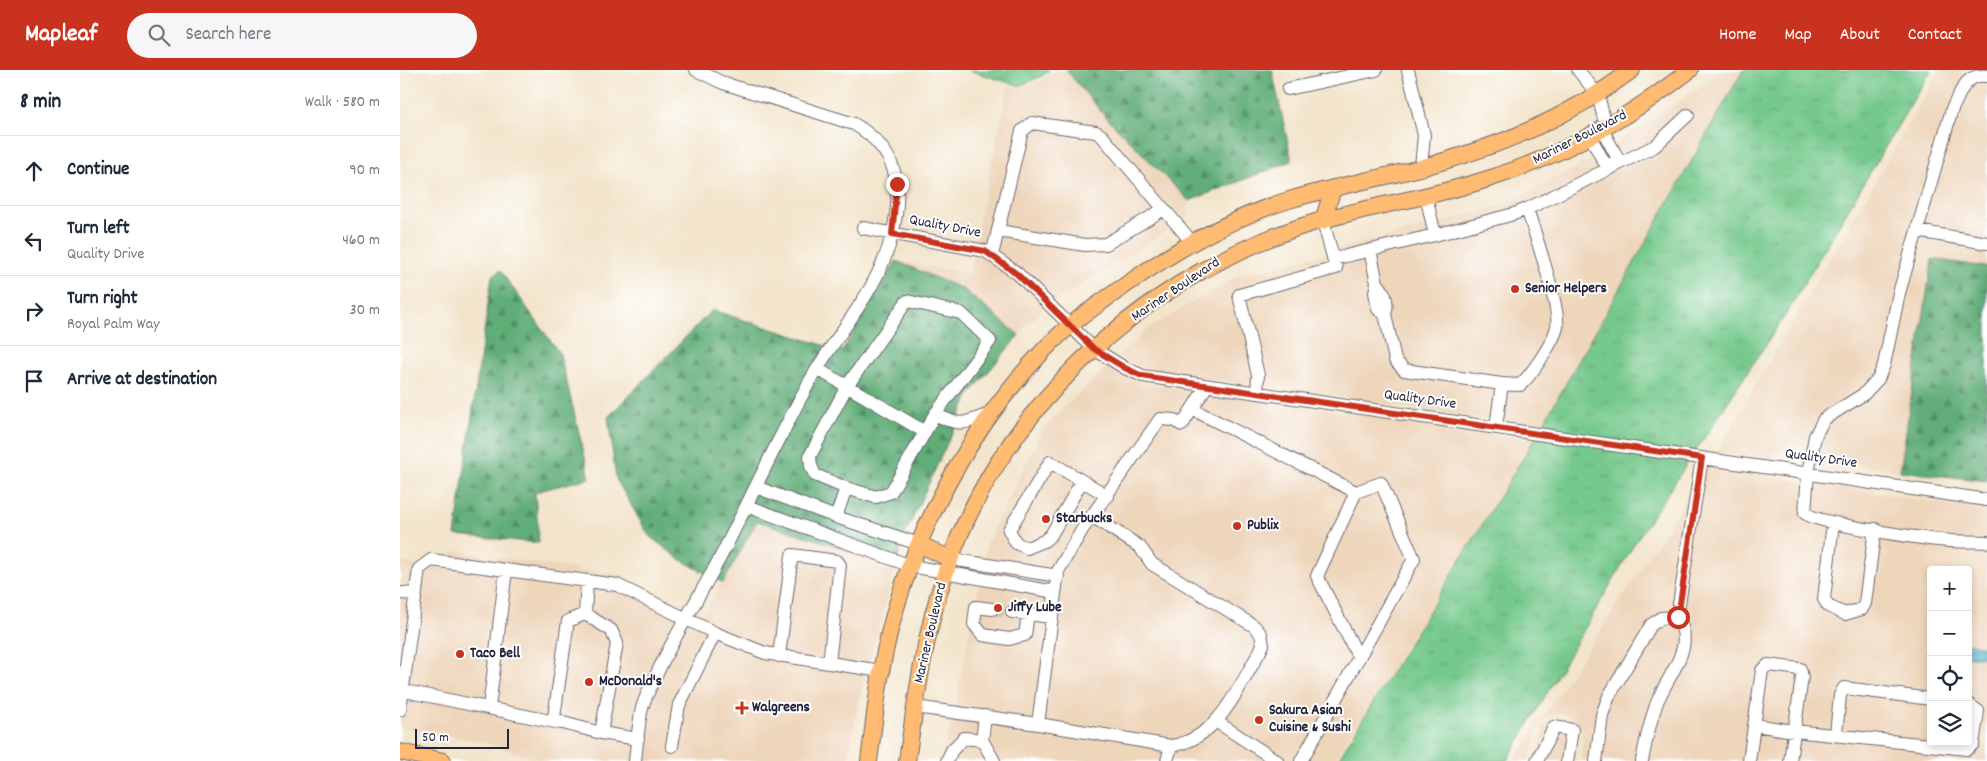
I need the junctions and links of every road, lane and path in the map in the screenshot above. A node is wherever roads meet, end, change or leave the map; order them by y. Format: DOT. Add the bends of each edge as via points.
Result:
graph roads {
  1 [pos="696,70"];
  2 [pos="1376,70"];
  3 [pos="1408,70"];
  4 [pos="1578,70"];
  5 [pos="1632,70"];
  6 [pos="1690,70"];
  7 [pos="1987,76"];
  8 [pos="1288,89"];
  9 [pos="1598,95"];
  10 [pos="1688,115"];
  11 [pos="1600,131"];
  12 [pos="1613,166"];
  13 [pos="1421,167"];
  14 [pos="1333,188"];
  15 [pos="1426,196"];
  16 [pos="1528,208"];
  17 [pos="1164,209"];
  18 [pos="1323,221"];
  19 [pos="862,228"];
  20 [pos="998,231"];
  21 [pos="1917,231"];
  22 [pos="892,234"];
  23 [pos="1435,234"];
  24 [pos="1192,241"];
  25 [pos="1987,243"];
  26 [pos="1370,250"];
  27 [pos="992,255"];
  28 [pos="1333,258"];
  29 [pos="1071,326"];
  30 [pos="1094,349"];
  31 [pos="817,369"];
  32 [pos="1502,384"];
  33 [pos="847,386"];
  34 [pos="1206,386"];
  35 [pos="1257,393"];
  36 [pos="1192,409"];
  37 [pos="992,413"];
  38 [pos="935,414"];
  39 [pos="1496,427"];
  40 [pos="925,432"];
  41 [pos="1702,458"];
  42 [pos="1808,473"];
  43 [pos="1082,480"];
  44 [pos="756,486"];
  45 [pos="846,488"];
  46 [pos="1356,492"];
  47 [pos="1108,496"];
  48 [pos="1987,500"];
  49 [pos="747,506"];
  50 [pos="1092,516"];
  51 [pos="836,517"];
  52 [pos="1833,523"];
  53 [pos="1875,529"];
  54 [pos="1987,542"];
  55 [pos="918,544"];
  56 [pos="911,566"];
  57 [pos="948,566"];
  58 [pos="506,570"];
  59 [pos="1058,576"];
  60 [pos="587,581"];
  61 [pos="1055,592"];
  62 [pos="400,593"];
  63 [pos="416,594"];
  64 [pos="992,609"];
  65 [pos="1012,612"];
  66 [pos="584,614"];
  67 [pos="1028,614"];
  68 [pos="1051,617"];
  69 [pos="1678,617"];
  70 [pos="685,618"];
  71 [pos="715,633"];
  72 [pos="779,656"];
  73 [pos="1359,658"];
  74 [pos="829,663"];
  75 [pos="881,671"];
  76 [pos="401,690"];
  77 [pos="1927,698"];
  78 [pos="915,707"];
  79 [pos="1972,707"];
  80 [pos="489,708"];
  81 [pos="400,710"];
  82 [pos="985,716"];
  83 [pos="1218,722"];
  84 [pos="563,723"];
  85 [pos="1038,724"];
  86 [pos="1754,725"];
  87 [pos="1794,731"];
  88 [pos="601,733"];
  89 [pos="1836,734"];
  90 [pos="638,739"];
  91 [pos="982,740"];
  92 [pos="1927,744"];
  93 [pos="1972,745"];
  94 [pos="672,746"];
  95 [pos="1171,746"];
  96 [pos="1941,746"];
  97 [pos="1971,746"];
  98 [pos="400,752"];
  99 [pos="989,759"];
  100 [pos="443,761"];
  101 [pos="636,761"];
  102 [pos="869,761"];
  103 [pos="907,761"];
  104 [pos="947,761"];
  105 [pos="1167,761"];
  106 [pos="1277,761"];
  107 [pos="1301,761"];
  108 [pos="1537,761"];
  109 [pos="1567,761"];
  110 [pos="1596,761"];
  111 [pos="1642,761"];
  112 [pos="1749,761"];
  113 [pos="1790,761"];
  1 -- 22 [label="street" via="723,83 854,124 867,132 887,154 894,168 898,198"];
  2 -- 8 [label="street"];
  3 -- 13 [label="street" via="1424,135"];
  4 -- 9 [label="street"];
  5 -- 9 [label="main road, Mariner Boulevard"];
  6 -- 11 [label="main road, Mariner Boulevard" via="1662,92"];
  7 -- 21 [label="street" via="1977,75 1966,82 1952,109"];
  9 -- 11 [label="street"];
  9 -- 13 [label="main road, Mariner Boulevard" via="1531,131"];
  10 -- 12 [label="street" via="1656,146"];
  11 -- 12 [label="street" via="1604,162"];
  11 -- 15 [label="main road, Mariner Boulevard" via="1551,156 1496,177"];
  12 -- 16 [label="street"];
  13 -- 14 [label="main road, Mariner Boulevard"];
  14 -- 18 [label="main road"];
  14 -- 24 [label="main road, Mariner Boulevard" via="1257,211"];
  15 -- 18 [label="main road, Mariner Boulevard"];
  15 -- 23 [label="street"];
  16 -- 23 [label="street"];
  16 -- 32 [label="street" via="1556,308 1557,327 1531,376 1520,385"];
  17 -- 20 [label="street" via="1106,244 1085,246"];
  17 -- 20 [label="street" via="1096,132 1032,123 1022,131"];
  17 -- 24 [label="street"];
  18 -- 28 [label="street"];
  18 -- 30 [label="main road, Mariner Boulevard" via="1222,258 1161,296"];
  19 -- 22 [label="street, Quality Drive"];
  20 -- 27 [label="street"];
  21 -- 25 [label="street"];
  21 -- 42 [label="street" via="1898,292 1878,379 1864,394 1824,419 1814,436"];
  22 -- 27 [label="street, Quality Drive" via="955,244"];
  22 -- 31 [label="street" via="872,285"];
  23 -- 26 [label="street"];
  24 -- 29 [label="main road, Mariner Boulevard"];
  26 -- 28 [label="street"];
  26 -- 32 [label="street" via="1377,283 1378,309 1385,314 1395,360 1404,370"];
  27 -- 29 [label="street, Quality Drive" via="1017,274"];
  28 -- 35 [label="street" via="1336,268 1239,295 1258,375"];
  29 -- 30 [label="street, Quality Drive"];
  29 -- 37 [label="main road, Mariner Boulevard" via="1044,349"];
  30 -- 34 [label="street, Quality Drive" via="1142,376"];
  30 -- 57 [label="main road, Mariner Boulevard" via="1019,429 976,502"];
  31 -- 33 [label="street"];
  31 -- 44 [label="street"];
  32 -- 39 [label="street"];
  33 -- 38 [label="street" via="907,301 961,313 990,341"];
  33 -- 40 [label="street"];
  33 -- 45 [label="street" via="810,456 810,466 815,475"];
  34 -- 35 [label="street, Quality Drive"];
  34 -- 36 [label="street"];
  35 -- 39 [label="street, Quality Drive"];
  36 -- 46 [label="street"];
  36 -- 47 [label="street" via="1182,425 1174,420 1160,419"];
  37 -- 38 [label="street" via="962,424"];
  37 -- 55 [label="main road, Mariner Boulevard" via="947,484"];
  38 -- 40 [label="street"];
  39 -- 41 [label="street, Quality Drive"];
  40 -- 45 [label="street" via="891,492 876,497"];
  41 -- 42 [label="street, Quality Drive"];
  41 -- 69 [label="street"];
  42 -- 48 [label="street, Quality Drive"];
  42 -- 52 [label="street" via="1805,513"];
  43 -- 43 [label="street" via="1050,462 1009,530 1016,543 1027,548 1044,541"];
  43 -- 47 [label="street"];
  44 -- 49 [label="street"];
  44 -- 51 [label="street"];
  45 -- 51 [label="street"];
  46 -- 73 [label="street" via="1317,576"];
  46 -- 73 [label="street" via="1381,483 1414,559"];
  47 -- 50 [label="street"];
  49 -- 56 [label="street"];
  49 -- 70 [label="street"];
  50 -- 59 [label="street"];
  50 -- 83 [label="street" via="1140,547 1152,564 1247,621 1261,634 1263,644 1259,654"];
  51 -- 55 [label="street"];
  52 -- 53 [label="street"];
  52 -- 53 [label="street" via="1824,599 1834,611 1845,614 1862,609 1866,603"];
  53 -- 54 [label="street" via="1953,541"];
  55 -- 56 [label="main road, Mariner Boulevard"];
  55 -- 57 [label="main road"];
  56 -- 57 [label="street"];
  56 -- 75 [label="main road, Mariner Boulevard"];
  57 -- 59 [label="street"];
  57 -- 61 [label="street"];
  57 -- 78 [label="main road, Mariner Boulevard" via="932,617"];
  58 -- 60 [label="street"];
  58 -- 63 [label="street" via="431,560 419,569"];
  58 -- 80 [label="street"];
  59 -- 61 [label="street"];
  60 -- 66 [label="street"];
  60 -- 70 [label="street" via="617,585"];
  61 -- 68 [label="street"];
  62 -- 63 [label="street"];
  63 -- 76 [label="street"];
  64 -- 67 [label="street" via="976,607 974,624 983,635 1009,638 1025,634"];
  65 -- 67 [label="street"];
  66 -- 84 [label="street" via="568,621 554,717"];
  66 -- 88 [label="street" via="611,630 617,643"];
  67 -- 68 [label="street"];
  68 -- 85 [label="street"];
  69 -- 110 [label="street" via="1661,618 1651,625 1609,696 1602,715"];
  69 -- 111 [label="street" via="1684,638 1680,658 1650,721"];
  70 -- 71 [label="street"];
  70 -- 90 [label="street" via="648,693"];
  71 -- 72 [label="street"];
  71 -- 94 [label="street" via="679,705"];
  72 -- 74 [label="street"];
  72 -- 74 [label="street" via="792,555 837,561 840,565"];
  73 -- 107 [label="street"];
  74 -- 75 [label="street"];
  75 -- 102 [label="main road, Mariner Boulevard"];
  76 -- 80 [label="street"];
  76 -- 81 [label="street"];
  77 -- 89 [label="street" via="1844,688 1840,695"];
  78 -- 82 [label="street"];
  78 -- 103 [label="main road, Mariner Boulevard"];
  79 -- 93 [label="street" via="1978,711"];
  80 -- 84 [label="street"];
  82 -- 85 [label="street"];
  82 -- 91 [label="street"];
  83 -- 95 [label="street" via="1187,743"];
  83 -- 106 [label="street"];
  84 -- 88 [label="street"];
  85 -- 95 [label="street"];
  86 -- 87 [label="street"];
  86 -- 87 [label="street" via="1762,670 1768,665 1800,669 1802,677"];
  86 -- 112 [label="street"];
  87 -- 89 [label="street"];
  87 -- 113 [label="street"];
  88 -- 90 [label="street"];
  89 -- 92 [label="street"];
  90 -- 101 [label="street"];
  91 -- 99 [label="street"];
  91 -- 104 [label="street" via="964,738 952,750"];
  95 -- 105 [label="street"];
  96 -- 97 [label="street" via="1967,749"];
  98 -- 100 [label="main road"];
  108 -- 109 [label="street" via="1554,727 1572,730"];
}
